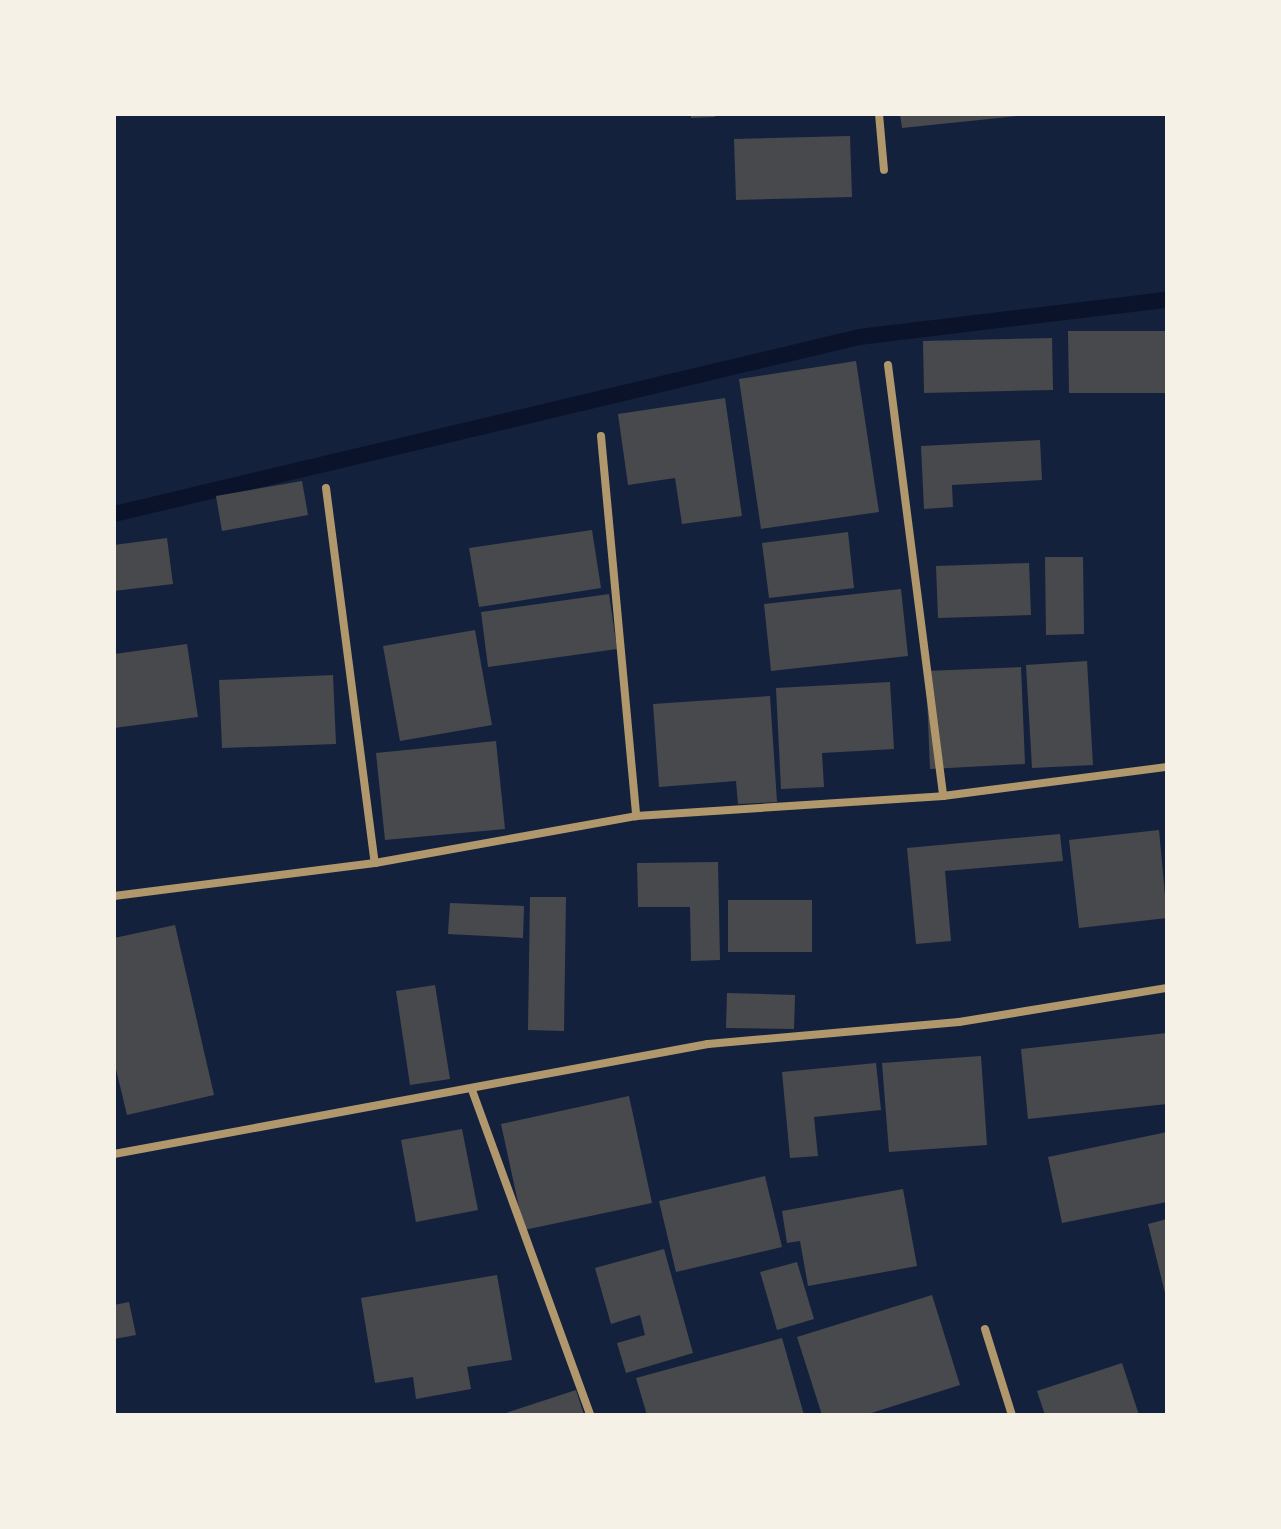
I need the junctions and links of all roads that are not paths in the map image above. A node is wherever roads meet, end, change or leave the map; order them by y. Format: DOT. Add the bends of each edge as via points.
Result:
graph roads {
  1 [pos="879,114"];
  2 [pos="884,170"];
  3 [pos="888,365"];
  4 [pos="601,436"];
  5 [pos="326,488"];
  6 [pos="1167,767"];
  7 [pos="943,796"];
  8 [pos="636,816"];
  9 [pos="375,863"];
  10 [pos="114,896"];
  11 [pos="1167,988"];
  12 [pos="472,1090"];
  13 [pos="114,1154"];
  14 [pos="985,1329"];
  15 [pos="590,1415"];
  16 [pos="1012,1415"];
  1 -- 2 [label="street"];
  3 -- 7 [label="street"];
  4 -- 8 [label="street"];
  5 -- 9 [label="street"];
  6 -- 7 [label="street"];
  7 -- 8 [label="street"];
  8 -- 9 [label="street"];
  9 -- 10 [label="street"];
  11 -- 12 [label="street" via="959,1022 708,1044"];
  12 -- 13 [label="street"];
  12 -- 15 [label="street"];
  14 -- 16 [label="street"];
}
